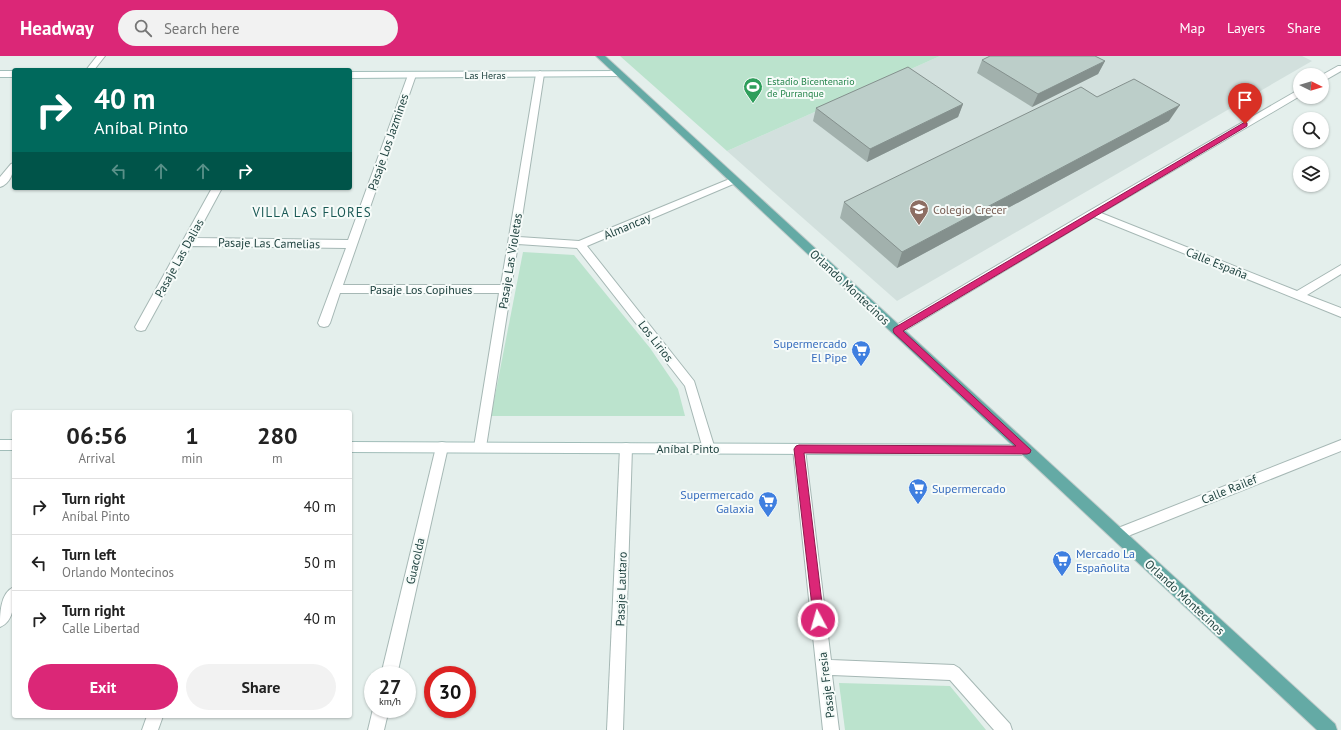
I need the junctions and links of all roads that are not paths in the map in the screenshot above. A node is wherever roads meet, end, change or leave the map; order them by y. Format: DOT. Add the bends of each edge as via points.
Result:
graph roads {
  1 [pos="101,56"];
  2 [pos="600,56"];
  3 [pos="92,68"];
  4 [pos="1341,68"];
  5 [pos="0,74"];
  6 [pos="12,74"];
  7 [pos="540,74"];
  8 [pos="620,74"];
  9 [pos="352,75"];
  10 [pos="412,75"];
  11 [pos="1329,75"];
  12 [pos="1293,96"];
  13 [pos="12,169"];
  14 [pos="735,180"];
  15 [pos="0,184"];
  16 [pos="216,190"];
  17 [pos="1093,213"];
  18 [pos="514,240"];
  19 [pos="187,242"];
  20 [pos="352,244"];
  21 [pos="580,246"];
  22 [pos="1341,270"];
  23 [pos="336,289"];
  24 [pos="506,289"];
  25 [pos="1298,295"];
  26 [pos="1341,313"];
  27 [pos="324,323"];
  28 [pos="141,327"];
  29 [pos="897,330"];
  30 [pos="0,445"];
  31 [pos="12,445"];
  32 [pos="1341,445"];
  33 [pos="352,447"];
  34 [pos="442,447"];
  35 [pos="480,447"];
  36 [pos="626,448"];
  37 [pos="709,449"];
  38 [pos="799,449"];
  39 [pos="1027,450"];
  40 [pos="1118,534"];
  41 [pos="12,598"];
  42 [pos="0,620"];
  43 [pos="391,666"];
  44 [pos="824,667"];
  45 [pos="154,718"];
  46 [pos="379,718"];
  47 [pos="150,730"];
  48 [pos="376,730"];
  49 [pos="616,730"];
  50 [pos="831,730"];
  51 [pos="1004,730"];
  52 [pos="1329,730"];
  1 -- 3 [label="street"];
  2 -- 8 [label="main road, Orlando Montecinos"];
  4 -- 11 [label="street"];
  5 -- 6 [label="street"];
  7 -- 8 [label="street, Las Heras"];
  7 -- 10 [label="street, Las Heras"];
  7 -- 18 [label="street, Pasaje Las Violetas"];
  8 -- 14 [label="main road, Orlando Montecinos"];
  9 -- 10 [label="street, Las Heras"];
  10 -- 20 [label="street, Pasaje Los Jazmines"];
  12 -- 17 [label="street"];
  13 -- 15 [label="street"];
  14 -- 21 [label="street, Almancay"];
  14 -- 29 [label="main road, Orlando Montecinos"];
  16 -- 19 [label="street, Pasaje Las Dalias"];
  17 -- 25 [label="street, Calle España"];
  17 -- 29 [label="street"];
  18 -- 21 [label="street, Almancay"];
  18 -- 24 [label="street, Pasaje Las Violetas"];
  19 -- 20 [label="street, Pasaje Las Camelias"];
  19 -- 28 [label="street, Pasaje Las Dalias"];
  20 -- 23 [label="street, Pasaje Los Jazmines"];
  21 -- 37 [label="street, Los Lirios" via="690,384"];
  22 -- 25 [label="street"];
  23 -- 24 [label="street, Pasaje Los Copihues"];
  23 -- 27 [label="street, Pasaje Los Jazmines"];
  24 -- 35 [label="street, Pasaje Las Violetas"];
  25 -- 26 [label="street, Calle España"];
  29 -- 39 [label="main road, Orlando Montecinos"];
  30 -- 31 [label="street"];
  32 -- 40 [label="street, Calle Railef"];
  33 -- 34 [label="street, Aníbal Pinto"];
  34 -- 35 [label="street, Aníbal Pinto"];
  34 -- 43 [label="street, Guacolda"];
  35 -- 36 [label="street, Aníbal Pinto"];
  36 -- 37 [label="street, Aníbal Pinto"];
  36 -- 49 [label="street, Pasaje Lautaro"];
  37 -- 38 [label="street, Aníbal Pinto"];
  38 -- 39 [label="street, Aníbal Pinto"];
  38 -- 44 [label="street, Pasaje Fresia"];
  39 -- 40 [label="main road, Orlando Montecinos"];
  40 -- 52 [label="main road, Orlando Montecinos"];
  41 -- 42 [label="street"];
  44 -- 50 [label="street, Pasaje Fresia"];
  44 -- 51 [label="street" via="954,673"];
  45 -- 47 [label="street"];
  46 -- 48 [label="street"];
}
